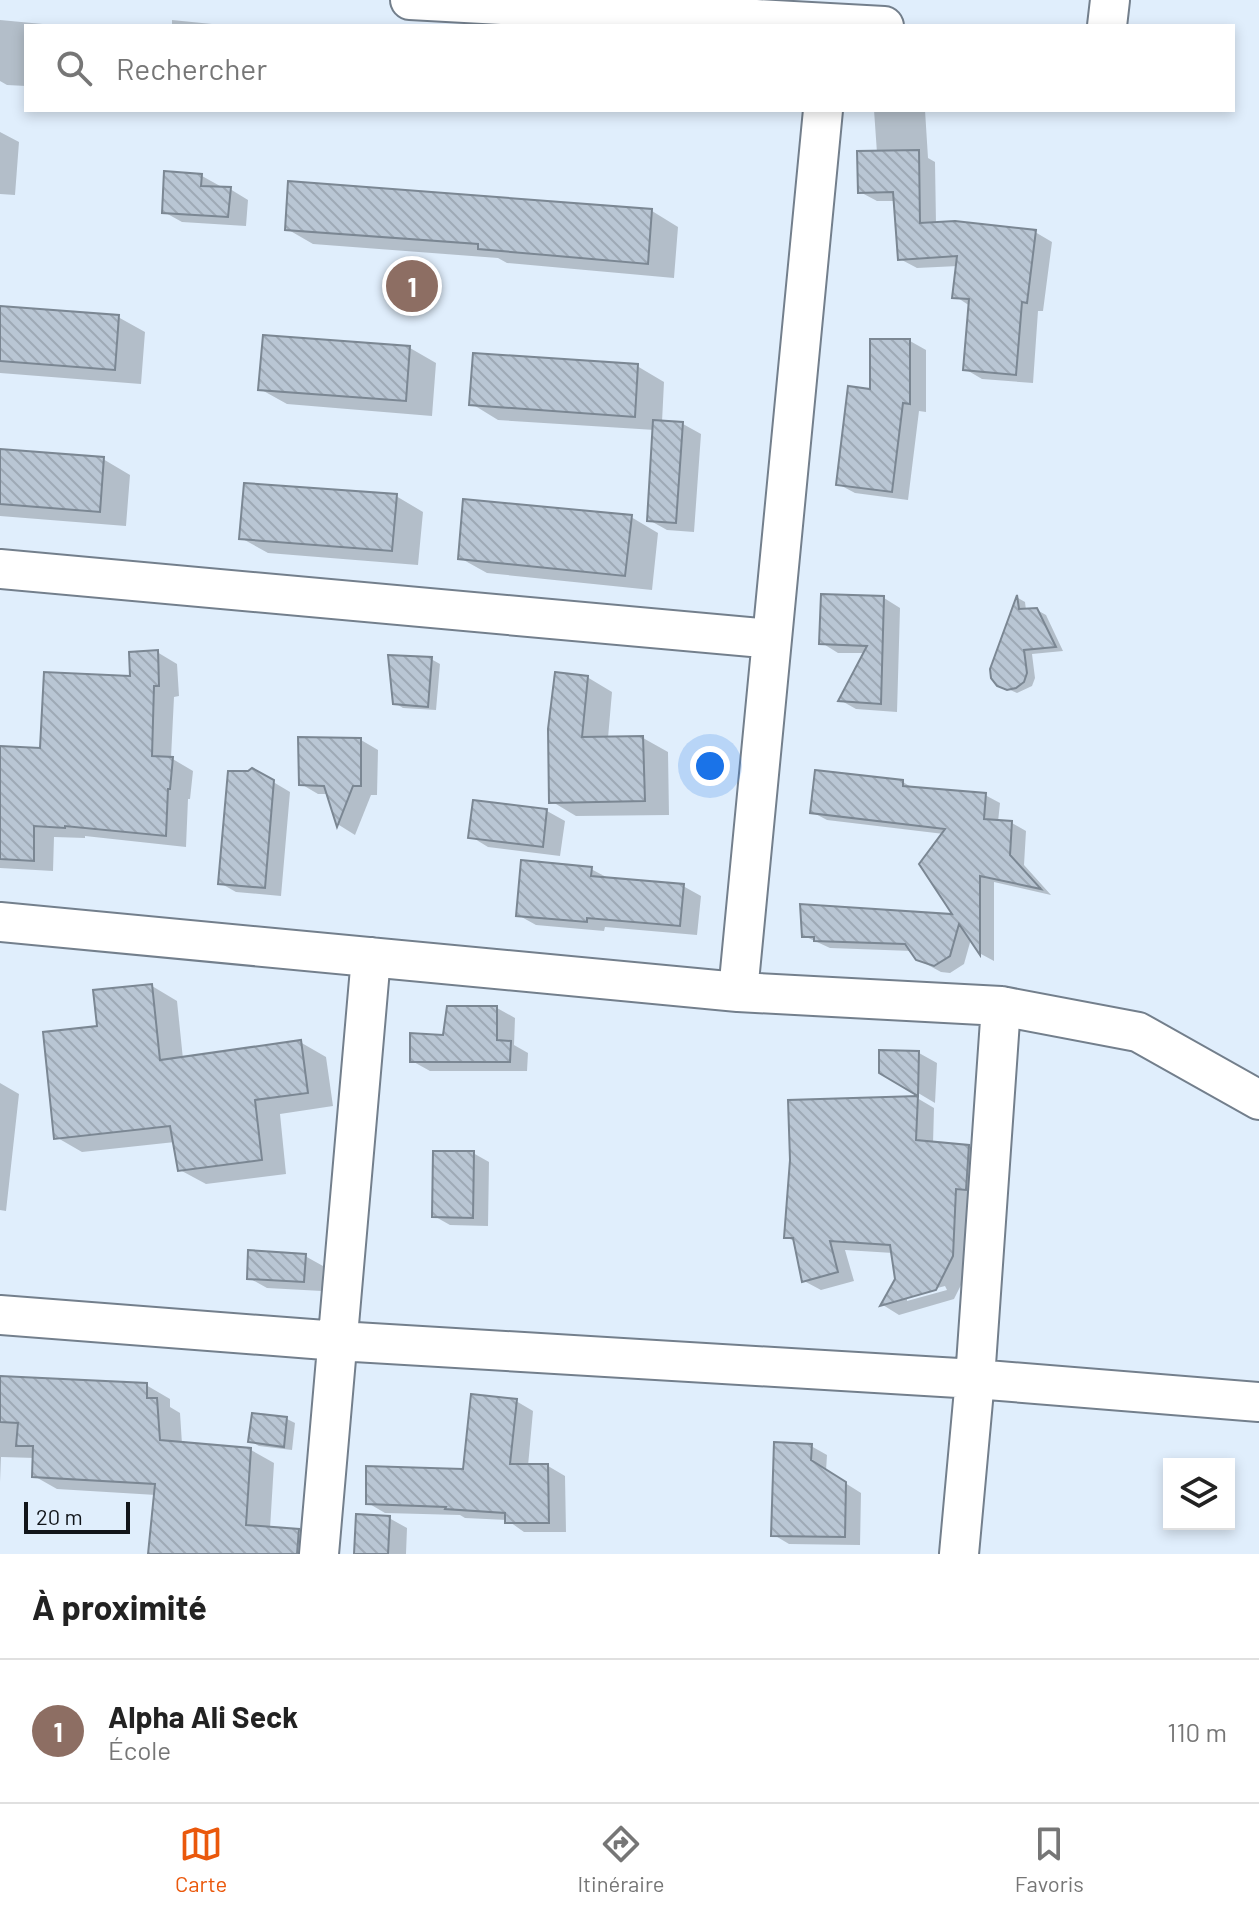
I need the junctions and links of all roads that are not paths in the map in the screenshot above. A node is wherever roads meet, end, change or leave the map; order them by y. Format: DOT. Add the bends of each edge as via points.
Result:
graph roads {
  1 [pos="410,0"];
  2 [pos="1110,0"];
  3 [pos="832,16"];
  4 [pos="874,24"];
  5 [pos="1107,24"];
  6 [pos="823,112"];
  7 [pos="0,569"];
  8 [pos="772,639"];
  9 [pos="0,922"];
  10 [pos="371,957"];
  11 [pos="738,992"];
  12 [pos="1001,1006"];
  13 [pos="1259,1100"];
  14 [pos="0,1315"];
  15 [pos="338,1341"];
  16 [pos="975,1379"];
  17 [pos="1259,1402"];
  18 [pos="319,1554"];
  19 [pos="959,1554"];
  1 -- 3 [label="street"];
  2 -- 5 [label="street"];
  3 -- 4 [label="street"];
  6 -- 8 [label="street"];
  7 -- 8 [label="street"];
  8 -- 11 [label="street"];
  9 -- 10 [label="street"];
  10 -- 11 [label="street"];
  10 -- 15 [label="street"];
  11 -- 12 [label="street"];
  12 -- 13 [label="street" via="1138,1032"];
  12 -- 16 [label="street"];
  14 -- 15 [label="street"];
  15 -- 16 [label="street"];
  15 -- 18 [label="street"];
  16 -- 17 [label="street"];
  16 -- 19 [label="street"];
}
